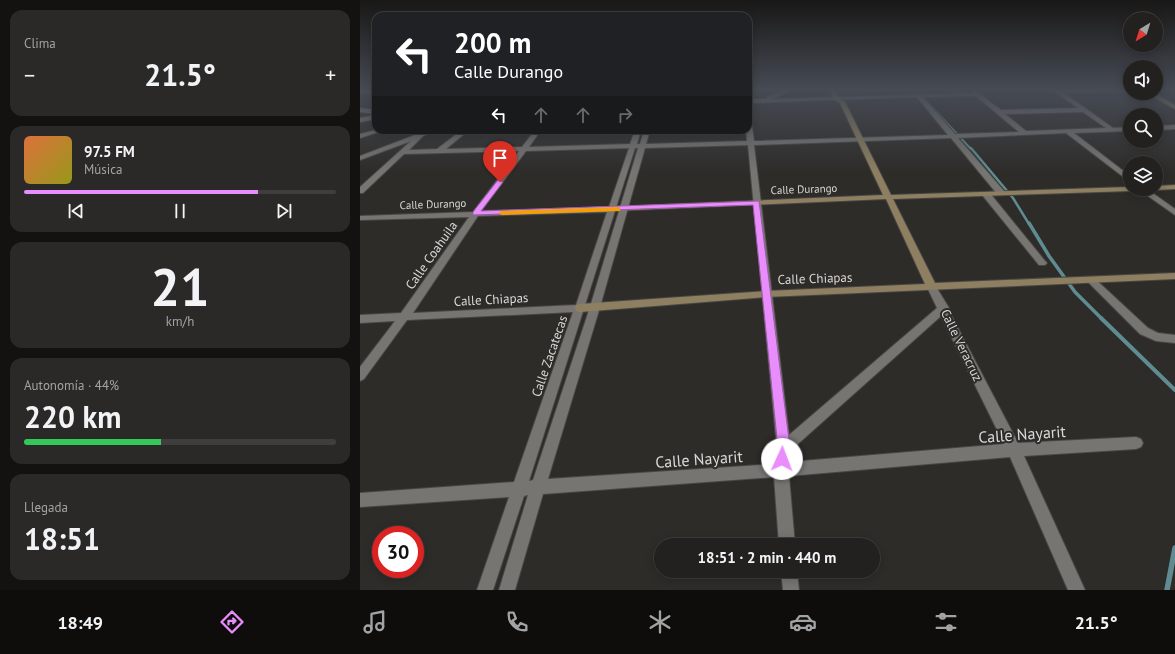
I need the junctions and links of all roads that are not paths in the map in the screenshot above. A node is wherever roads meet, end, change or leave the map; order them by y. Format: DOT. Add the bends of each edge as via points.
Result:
graph roads {
  1 [pos="850,118"];
  2 [pos="938,118"];
  3 [pos="1006,118"];
  4 [pos="1093,118"];
  5 [pos="1175,127"];
  6 [pos="1163,128"];
  7 [pos="1111,129"];
  8 [pos="1123,129"];
  9 [pos="1067,131"];
  10 [pos="372,133"];
  11 [pos="461,134"];
  12 [pos="535,134"];
  13 [pos="638,134"];
  14 [pos="644,134"];
  15 [pos="750,134"];
  16 [pos="1024,134"];
  17 [pos="421,135"];
  18 [pos="360,136"];
  19 [pos="954,136"];
  20 [pos="861,140"];
  21 [pos="751,144"];
  22 [pos="636,146"];
  23 [pos="524,150"];
  24 [pos="439,151"];
  25 [pos="404,152"];
  26 [pos="360,158"];
  27 [pos="1123,175"];
  28 [pos="1175,187"];
  29 [pos="1163,188"];
  30 [pos="1123,189"];
  31 [pos="360,191"];
  32 [pos="1001,193"];
  33 [pos="986,194"];
  34 [pos="1152,196"];
  35 [pos="889,197"];
  36 [pos="756,202"];
  37 [pos="612,209"];
  38 [pos="624,209"];
  39 [pos="1175,213"];
  40 [pos="475,214"];
  41 [pos="360,218"];
  42 [pos="1042,263"];
  43 [pos="1175,276"];
  44 [pos="1089,280"];
  45 [pos="932,287"];
  46 [pos="766,294"];
  47 [pos="595,307"];
  48 [pos="580,308"];
  49 [pos="944,308"];
  50 [pos="404,317"];
  51 [pos="360,319"];
  52 [pos="1175,339"];
  53 [pos="360,376"];
  54 [pos="1136,443"];
  55 [pos="784,448"];
  56 [pos="1014,450"];
  57 [pos="781,470"];
  58 [pos="538,487"];
  59 [pos="519,488"];
  60 [pos="360,500"];
  61 [pos="786,538"];
  62 [pos="790,578"];
  63 [pos="485,590"];
  64 [pos="507,590"];
  65 [pos="791,590"];
  66 [pos="1077,590"];
  1 -- 20 [label="street, Calle Veracruz"];
  2 -- 19 [label="street"];
  3 -- 16 [label="street"];
  4 -- 7 [label="street"];
  5 -- 6 [label="street"];
  7 -- 8 [label="street"];
  7 -- 9 [label="street"];
  9 -- 16 [label="street"];
  9 -- 27 [label="street"];
  10 -- 18 [label="street"];
  11 -- 24 [label="street"];
  12 -- 23 [label="street, Calle Coahuila"];
  13 -- 22 [label="street, Calle Zacatecas"];
  14 -- 22 [label="street, Calle Zacatecas"];
  15 -- 21 [label="street"];
  16 -- 19 [label="street"];
  17 -- 25 [label="street"];
  17 -- 26 [label="street"];
  19 -- 20 [label="street"];
  19 -- 32 [label="street"];
  20 -- 21 [label="street"];
  20 -- 35 [label="street, Calle Veracruz"];
  21 -- 22 [label="street"];
  21 -- 36 [label="street"];
  22 -- 23 [label="street"];
  22 -- 37 [label="street, Calle Zacatecas"];
  22 -- 38 [label="street, Calle Zacatecas"];
  23 -- 24 [label="street"];
  23 -- 40 [label="street, Calle Coahuila"];
  24 -- 25 [label="street"];
  25 -- 31 [label="street"];
  28 -- 29 [label="street"];
  30 -- 32 [label="street, Calle Durango"];
  32 -- 33 [label="street, Calle Durango"];
  33 -- 35 [label="street, Calle Durango"];
  33 -- 42 [label="street"];
  34 -- 39 [label="street"];
  35 -- 36 [label="street, Calle Durango"];
  35 -- 45 [label="street, Calle Veracruz"];
  36 -- 38 [label="street, Calle Durango"];
  36 -- 46 [label="street"];
  37 -- 38 [label="street, Calle Durango"];
  37 -- 40 [label="street, Calle Durango"];
  37 -- 48 [label="street, Calle Zacatecas"];
  38 -- 47 [label="street, Calle Zacatecas"];
  40 -- 41 [label="street, Calle Durango"];
  40 -- 50 [label="street, Calle Coahuila"];
  43 -- 44 [label="street, Calle Chiapas"];
  44 -- 45 [label="street, Calle Chiapas"];
  44 -- 52 [label="street" via="1150,335"];
  45 -- 46 [label="street, Calle Chiapas"];
  45 -- 49 [label="street, Calle Veracruz"];
  46 -- 47 [label="street, Calle Chiapas"];
  46 -- 55 [label="street"];
  47 -- 48 [label="street, Calle Chiapas"];
  47 -- 58 [label="street, Calle Zacatecas"];
  48 -- 50 [label="street, Calle Chiapas"];
  48 -- 59 [label="street, Calle Zacatecas"];
  49 -- 55 [label="street"];
  49 -- 56 [label="street, Calle Veracruz"];
  50 -- 51 [label="street, Calle Chiapas"];
  50 -- 53 [label="street, Calle Coahuila"];
  54 -- 56 [label="street, Calle Nayarit"];
  55 -- 57 [label="street"];
  56 -- 57 [label="street, Calle Nayarit"];
  56 -- 66 [label="street, Calle Veracruz"];
  57 -- 58 [label="street, Calle Nayarit"];
  57 -- 61 [label="street"];
  58 -- 59 [label="street, Calle Nayarit"];
  58 -- 64 [label="street, Calle Zacatecas"];
  59 -- 60 [label="street, Calle Nayarit"];
  59 -- 63 [label="street, Calle Zacatecas"];
  62 -- 65 [label="street"];
}
